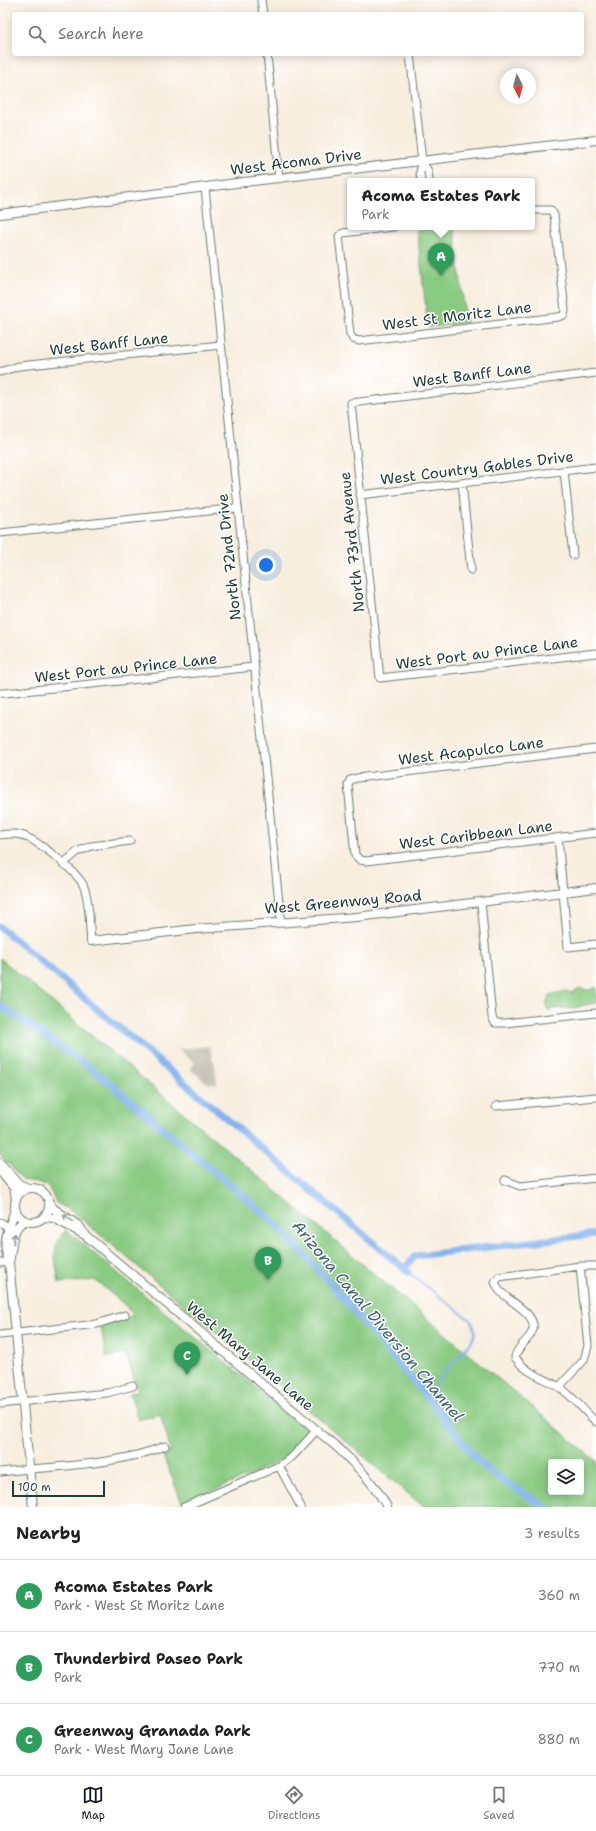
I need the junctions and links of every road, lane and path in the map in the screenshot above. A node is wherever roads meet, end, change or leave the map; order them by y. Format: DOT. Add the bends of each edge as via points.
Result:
graph roads {
  1 [pos="261,0"];
  2 [pos="263,12"];
  3 [pos="267,56"];
  4 [pos="410,56"];
  5 [pos="596,140"];
  6 [pos="422,161"];
  7 [pos="279,178"];
  8 [pos="421,178"];
  9 [pos="429,178"];
  10 [pos="205,188"];
  11 [pos="535,210"];
  12 [pos="0,214"];
  13 [pos="368,230"];
  14 [pos="221,345"];
  15 [pos="0,372"];
  16 [pos="596,373"];
  17 [pos="351,403"];
  18 [pos="596,467"];
  19 [pos="564,471"];
  20 [pos="462,483"];
  21 [pos="360,495"];
  22 [pos="238,508"];
  23 [pos="0,533"];
  24 [pos="573,555"];
  25 [pos="471,570"];
  26 [pos="596,654"];
  27 [pos="254,667"];
  28 [pos="380,678"];
  29 [pos="0,692"];
  30 [pos="596,749"];
  31 [pos="596,834"];
  32 [pos="0,835"];
  33 [pos="558,838"];
  34 [pos="130,841"];
  35 [pos="360,860"];
  36 [pos="63,864"];
  37 [pos="596,888"];
  38 [pos="564,892"];
  39 [pos="481,902"];
  40 [pos="281,922"];
  41 [pos="91,941"];
  42 [pos="596,944"];
  43 [pos="596,1013"];
  44 [pos="596,1097"];
  45 [pos="496,1106"];
  46 [pos="0,1163"];
  47 [pos="0,1171"];
  48 [pos="596,1178"];
  49 [pos="505,1180"];
  50 [pos="28,1188"];
  51 [pos="16,1203"];
  52 [pos="49,1203"];
  53 [pos="44,1217"];
  54 [pos="25,1221"];
  55 [pos="0,1222"];
  56 [pos="8,1227"];
  57 [pos="85,1236"];
  58 [pos="9,1262"];
  59 [pos="0,1263"];
  60 [pos="580,1266"];
  61 [pos="596,1266"];
  62 [pos="125,1315"];
  63 [pos="16,1333"];
  64 [pos="0,1335"];
  65 [pos="133,1386"];
  66 [pos="560,1387"];
  67 [pos="24,1401"];
  68 [pos="0,1404"];
  69 [pos="596,1422"];
  70 [pos="316,1431"];
  71 [pos="165,1446"];
  72 [pos="279,1466"];
  73 [pos="30,1469"];
  74 [pos="0,1472"];
  75 [pos="33,1507"];
  76 [pos="184,1507"];
  77 [pos="301,1507"];
  78 [pos="387,1507"];
  1 -- 2 [label="street"];
  3 -- 7 [label="street"];
  4 -- 6 [label="street"];
  5 -- 6 [label="street, West Acoma Drive"];
  6 -- 7 [label="street, West Acoma Drive"];
  6 -- 8 [label="street"];
  6 -- 9 [label="street"];
  7 -- 10 [label="street, West Acoma Drive"];
  10 -- 12 [label="street, West Acoma Drive"];
  10 -- 14 [label="street, North 72nd Drive"];
  11 -- 13 [label="street, West St Moritz Lane" via="551,210 554,215 564,315 359,341 353,340 350,334 339,236 343,233"];
  14 -- 15 [label="street, West Banff Lane" via="18,366"];
  14 -- 22 [label="street, North 72nd Drive"];
  16 -- 17 [label="street, West Banff Lane"];
  17 -- 21 [label="street, North 73rd Avenue"];
  18 -- 19 [label="street, West Country Gables Drive"];
  19 -- 20 [label="street, West Country Gables Drive"];
  19 -- 24 [label="street"];
  20 -- 21 [label="street, West Country Gables Drive"];
  20 -- 25 [label="street"];
  21 -- 28 [label="street, North 73rd Avenue"];
  22 -- 23 [label="street"];
  22 -- 27 [label="street, North 72nd Drive"];
  26 -- 28 [label="street, West Port au Prince Lane"];
  27 -- 29 [label="street, West Port au Prince Lane"];
  27 -- 40 [label="street, North 72nd Drive"];
  30 -- 35 [label="street, West Acapulco Lane" via="350,780 348,786 355,847"];
  31 -- 33 [label="street, West Caribbean Lane"];
  32 -- 36 [label="street" via="13,834 29,838"];
  33 -- 35 [label="street, West Caribbean Lane"];
  33 -- 38 [label="street"];
  34 -- 36 [label="street" via="91,846 77,852"];
  36 -- 41 [label="street" via="79,878 84,887"];
  37 -- 38 [label="street, West Greenway Road"];
  38 -- 39 [label="street, West Greenway Road"];
  38 -- 42 [label="street" via="568,947"];
  39 -- 40 [label="street, West Greenway Road" via="357,917"];
  39 -- 43 [label="street" via="492,1017 495,1023"];
  40 -- 41 [label="street, West Greenway Road"];
  44 -- 45 [label="street"];
  46 -- 50 [label="street" via="19,1184"];
  47 -- 51 [label="street" via="14,1188"];
  48 -- 49 [label="street" via="520,1186"];
  50 -- 51 [label="street" via="21,1192"];
  50 -- 52 [label="street" via="40,1189 48,1197"];
  51 -- 54 [label="street" via="18,1215"];
  51 -- 56 [label="street"];
  52 -- 53 [label="street"];
  57 -- 52 [label="street, West Mary Jane Lane, one-way" via="79,1226"];
  53 -- 54 [label="street" via="36,1222"];
  53 -- 57 [label="street, West Mary Jane Lane" via="54,1218"];
  58 -- 54 [label="street, one-way" via="16,1230"];
  55 -- 56 [label="street"];
  56 -- 58 [label="street" via="5,1252"];
  57 -- 70 [label="street, West Mary Jane Lane"];
  58 -- 59 [label="street"];
  58 -- 63 [label="street"];
  60 -- 61 [label="street"];
  60 -- 66 [label="street" via="588,1346 584,1360"];
  60 -- 66 [label="street" via="499,1277 495,1282 500,1291 529,1316 533,1323 533,1331 516,1352 515,1358 538,1377"];
  62 -- 63 [label="street" via="98,1324"];
  63 -- 64 [label="street"];
  63 -- 67 [label="street"];
  65 -- 67 [label="street" via="107,1393"];
  66 -- 69 [label="street"];
  67 -- 68 [label="street"];
  67 -- 73 [label="street"];
  70 -- 72 [label="street" via="293,1456"];
  70 -- 78 [label="street, West Mary Jane Lane" via="356,1465 374,1486"];
  71 -- 73 [label="street" via="124,1459"];
  72 -- 76 [label="street"];
  72 -- 77 [label="street"];
  73 -- 74 [label="street"];
  73 -- 75 [label="street"];
}
